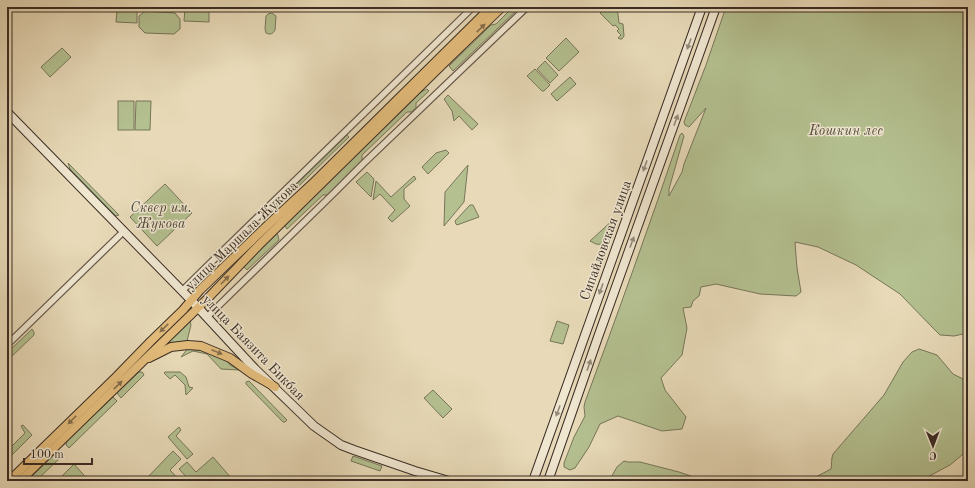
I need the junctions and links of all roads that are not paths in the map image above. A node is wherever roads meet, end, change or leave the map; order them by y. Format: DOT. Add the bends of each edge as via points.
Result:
graph roads {
  1 [pos="473,7"];
  2 [pos="491,7"];
  3 [pos="502,7"];
  4 [pos="527,7"];
  5 [pos="702,7"];
  6 [pos="716,7"];
  7 [pos="7,112"];
  8 [pos="123,232"];
  9 [pos="182,291"];
  10 [pos="191,300"];
  11 [pos="197,307"];
  12 [pos="207,317"];
  13 [pos="7,346"];
  14 [pos="141,363"];
  15 [pos="275,387"];
  16 [pos="9,481"];
  17 [pos="20,481"];
  18 [pos="449,481"];
  19 [pos="533,481"];
  20 [pos="548,481"];
  1 -- 9 [label="street"];
  2 -- 10 [label="main road, улица Маршала Жукова"];
  11 -- 3 [label="main road, улица Маршала Жукова, one-way"];
  4 -- 12 [label="street"];
  5 -- 19 [label="main road, Сипайловская улица, one-way"];
  20 -- 6 [label="main road, Сипайловская улица, one-way"];
  7 -- 8 [label="main road, улица Баязита Бикбая"];
  8 -- 9 [label="main road, улица Баязита Бикбая"];
  8 -- 13 [label="street"];
  9 -- 10 [label="main road, улица Баязита Бикбая"];
  10 -- 11 [label="main road, улица Баязита Бикбая"];
  10 -- 16 [label="main road, улица Маршала Жукова, one-way"];
  11 -- 12 [label="main road, улица Баязита Бикбая"];
  11 -- 14 [label="main road, улица Маршала Жукова"];
  12 -- 15 [label="main road, улица Баязита Бикбая"];
  14 -- 15 [label="main road, one-way" via="171,348 201,346 230,358"];
  17 -- 14 [label="main road, улица Маршала Жукова, one-way"];
  15 -- 18 [label="main road, улица Баязита Бикбая" via="314,426 341,445"];
}
